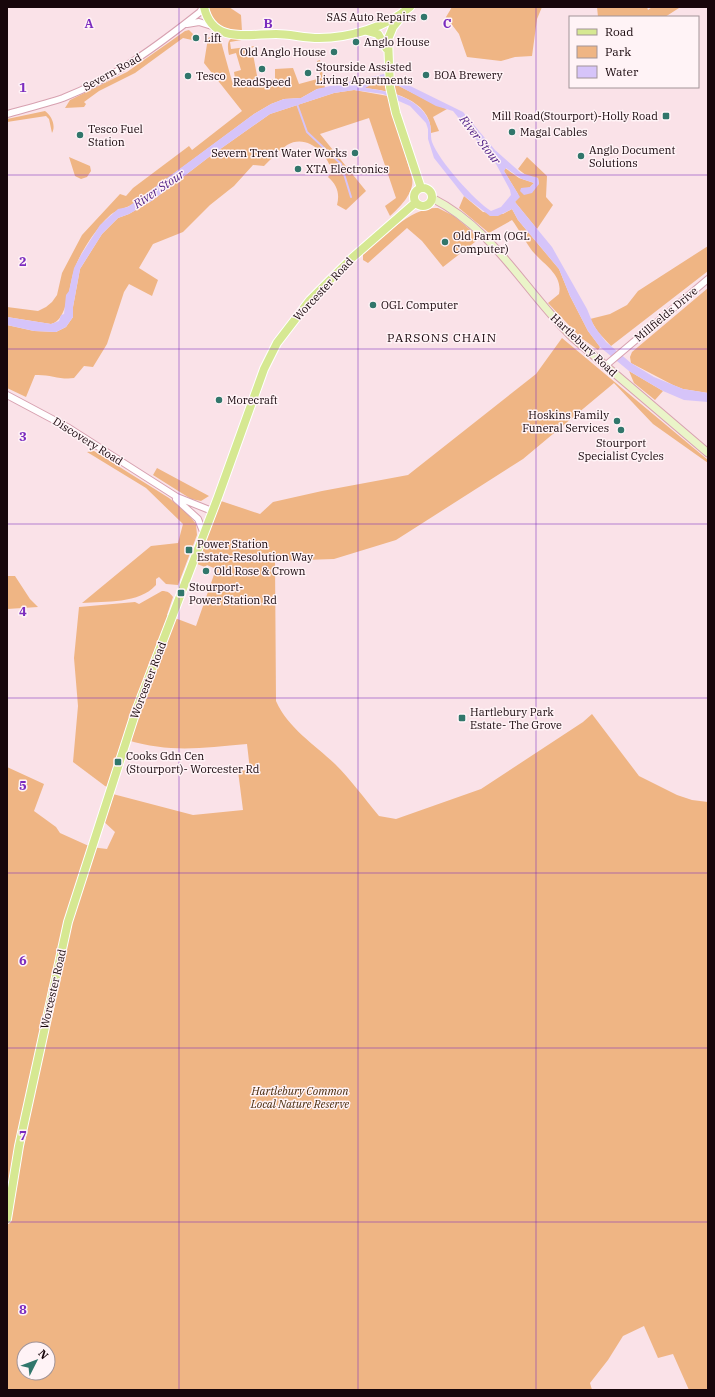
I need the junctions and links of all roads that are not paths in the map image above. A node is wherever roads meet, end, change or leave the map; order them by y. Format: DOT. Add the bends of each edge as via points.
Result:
graph roads {
  1 [pos="204,7"];
  2 [pos="410,7"];
  3 [pos="180,28"];
  4 [pos="217,29"];
  5 [pos="363,31"];
  6 [pos="387,56"];
  7 [pos="7,114"];
  8 [pos="421,188"];
  9 [pos="432,198"];
  10 [pos="415,203"];
  11 [pos="708,279"];
  12 [pos="608,364"];
  13 [pos="7,395"];
  14 [pos="708,453"];
  15 [pos="166,490"];
  16 [pos="192,514"];
  17 [pos="211,514"];
  18 [pos="204,534"];
  19 [pos="7,1219"];
  1 -- 3 [label="street, Severn Road"];
  1 -- 4 [label="main road" via="209,20"];
  2 -- 5 [label="main road" via="382,24"];
  2 -- 6 [label="main road" via="391,30"];
  3 -- 4 [label="street" via="195,22"];
  3 -- 7 [label="street, Severn Road" via="135,61 102,80 63,97"];
  4 -- 5 [label="main road" via="234,35 276,34 320,38"];
  5 -- 6 [label="main road" via="378,34 384,42"];
  6 -- 8 [label="main road" via="394,105"];
  8 -- 9 [label="main road" via="428,189"];
  8 -- 10 [label="main road" via="414,194"];
  9 -- 10 [label="main road" via="430,203 424,206"];
  9 -- 12 [label="main road, Hartlebury Road" via="458,213 480,231 556,322"];
  10 -- 17 [label="main road, Worcester Road" via="330,278 299,312 277,343 264,369"];
  11 -- 12 [label="street, Millfields Drive"];
  12 -- 14 [label="main road, Hartlebury Road"];
  13 -- 15 [label="street, Discovery Road" via="69,428"];
  15 -- 16 [label="street, Discovery Road"];
  15 -- 17 [label="street, Discovery Road"];
  16 -- 17 [label="street" via="203,518"];
  16 -- 18 [label="street, Discovery Road" via="200,523"];
  17 -- 18 [label="main road, Worcester Road"];
  18 -- 19 [label="main road, Worcester Road" via="136,711 68,922 24,1119"];
}
